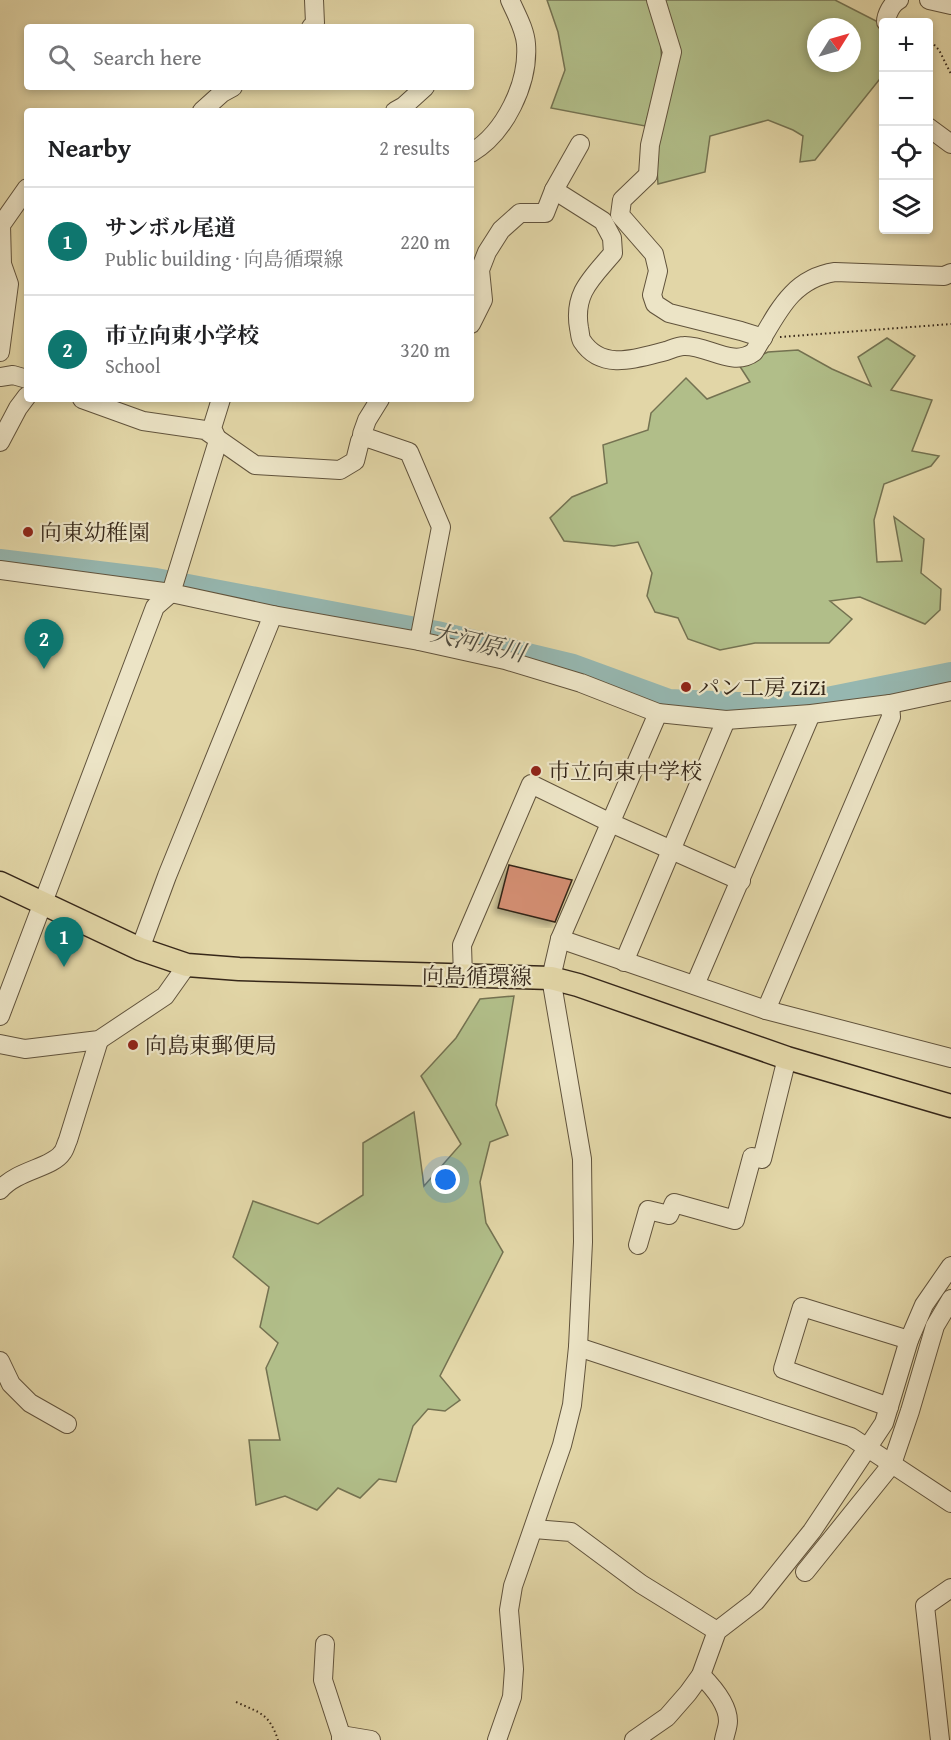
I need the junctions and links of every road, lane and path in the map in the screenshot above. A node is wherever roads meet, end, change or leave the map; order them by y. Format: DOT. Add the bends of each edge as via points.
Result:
graph roads {
  1 [pos="314,0"];
  2 [pos="510,0"];
  3 [pos="656,0"];
  4 [pos="899,0"];
  5 [pos="929,0"];
  6 [pos="951,5"];
  7 [pos="888,18"];
  8 [pos="314,24"];
  9 [pos="933,43"];
  10 [pos="951,74"];
  11 [pos="228,90"];
  12 [pos="422,90"];
  13 [pos="205,108"];
  14 [pos="400,108"];
  15 [pos="933,131"];
  16 [pos="580,144"];
  17 [pos="951,144"];
  18 [pos="474,151"];
  19 [pos="554,190"];
  20 [pos="24,192"];
  21 [pos="951,273"];
  22 [pos="474,318"];
  23 [pos="951,324"];
  24 [pos="763,338"];
  25 [pos="0,352"];
  26 [pos="0,377"];
  27 [pos="24,378"];
  28 [pos="24,400"];
  29 [pos="90,402"];
  30 [pos="220,402"];
  31 [pos="378,402"];
  32 [pos="364,438"];
  33 [pos="218,441"];
  34 [pos="0,442"];
  35 [pos="0,570"];
  36 [pos="172,585"];
  37 [pos="273,615"];
  38 [pos="419,641"];
  39 [pos="951,691"];
  40 [pos="890,704"];
  41 [pos="658,713"];
  42 [pos="811,714"];
  43 [pos="726,720"];
  44 [pos="611,824"];
  45 [pos="672,849"];
  46 [pos="741,881"];
  47 [pos="0,883"];
  48 [pos="43,903"];
  49 [pos="560,939"];
  50 [pos="141,949"];
  51 [pos="624,962"];
  52 [pos="187,965"];
  53 [pos="463,977"];
  54 [pos="551,978"];
  55 [pos="695,985"];
  56 [pos="766,1010"];
  57 [pos="0,1016"];
  58 [pos="99,1040"];
  59 [pos="0,1044"];
  60 [pos="787,1058"];
  61 [pos="951,1058"];
  62 [pos="951,1106"];
  63 [pos="0,1190"];
  64 [pos="638,1245"];
  65 [pos="951,1266"];
  66 [pos="951,1299"];
  67 [pos="909,1340"];
  68 [pos="578,1347"];
  69 [pos="0,1361"];
  70 [pos="889,1407"];
  71 [pos="67,1424"];
  72 [pos="868,1447"];
  73 [pos="892,1464"];
  74 [pos="951,1503"];
  75 [pos="534,1529"];
  76 [pos="805,1572"];
  77 [pos="950,1590"];
  78 [pos="717,1631"];
  79 [pos="325,1644"];
  80 [pos="701,1675"];
  81 [pos="236,1702"];
  82 [pos="341,1737"];
  83 [pos="278,1740"];
  84 [pos="371,1740"];
  85 [pos="497,1740"];
  86 [pos="634,1740"];
  87 [pos="724,1740"];
  88 [pos="940,1740"];
  1 -- 8 [label="street"];
  2 -- 18 [label="street" via="526,44 524,69 513,106 501,126"];
  3 -- 24 [label="street" via="672,52 650,145 648,175 622,200 620,215 654,254 658,271 652,295 655,304 669,313"];
  4 -- 7 [label="street"];
  5 -- 6 [label="street"];
  9 -- 10 [label="path"];
  11 -- 13 [label="street"];
  12 -- 14 [label="street"];
  15 -- 17 [label="street"];
  16 -- 19 [label="street"];
  19 -- 22 [label="street" via="545,213 520,213 501,230 487,252 480,270 483,300"];
  19 -- 24 [label="street" via="603,221 612,238 613,253 583,289 576,314 581,340 597,356 632,360 684,346 747,358"];
  20 -- 25 [label="street" via="1,225 2,264 9,284"];
  21 -- 24 [label="street" via="819,274 784,300"];
  23 -- 24 [label="path"];
  26 -- 27 [label="street"];
  28 -- 34 [label="street"];
  29 -- 33 [label="street" via="143,421 205,430"];
  30 -- 33 [label="street" via="212,428"];
  31 -- 32 [label="street" via="367,420"];
  32 -- 33 [label="street" via="355,461 340,470 255,465"];
  32 -- 38 [label="street" via="409,452 441,527"];
  33 -- 36 [label="street"];
  35 -- 36 [label="street"];
  36 -- 37 [label="street"];
  36 -- 48 [label="street" via="155,607"];
  37 -- 38 [label="street"];
  37 -- 50 [label="street"];
  38 -- 41 [label="street" via="505,660 581,683"];
  39 -- 40 [label="street"];
  40 -- 42 [label="street"];
  40 -- 56 [label="street" via="891,717"];
  41 -- 43 [label="street"];
  41 -- 44 [label="street"];
  42 -- 43 [label="street"];
  42 -- 46 [label="street"];
  43 -- 45 [label="street"];
  44 -- 45 [label="street"];
  44 -- 49 [label="street"];
  44 -- 53 [label="street" via="531,784 462,945"];
  45 -- 46 [label="street"];
  45 -- 51 [label="street"];
  46 -- 55 [label="street"];
  47 -- 48 [label="main road, 向島循環線"];
  48 -- 50 [label="main road, 向島循環線"];
  48 -- 57 [label="street"];
  49 -- 51 [label="street"];
  49 -- 54 [label="street"];
  50 -- 52 [label="main road, 向島循環線"];
  51 -- 55 [label="street"];
  52 -- 53 [label="main road, 向島循環線"];
  52 -- 58 [label="street" via="165,996"];
  53 -- 54 [label="main road, 向島循環線"];
  54 -- 60 [label="main road, 向島循環線"];
  54 -- 68 [label="street" via="582,1159"];
  55 -- 56 [label="street"];
  56 -- 61 [label="street"];
  58 -- 59 [label="street" via="25,1049"];
  58 -- 63 [label="street" via="62,1155 17,1175"];
  60 -- 62 [label="main road, 向島循環線"];
  60 -- 64 [label="street" via="762,1159 752,1157 735,1220 674,1203 669,1215 648,1210"];
  65 -- 67 [label="street" via="924,1305"];
  66 -- 73 [label="street" via="935,1326"];
  67 -- 70 [label="street"];
  67 -- 70 [label="street" via="802,1307 783,1369"];
  68 -- 72 [label="street" via="851,1437"];
  68 -- 75 [label="street" via="572,1405"];
  69 -- 71 [label="street" via="11,1384 30,1402"];
  70 -- 72 [label="street" via="884,1424"];
  72 -- 73 [label="street"];
  72 -- 78 [label="street" via="812,1531 756,1601"];
  73 -- 74 [label="street"];
  73 -- 76 [label="street"];
  75 -- 78 [label="street" via="571,1532 641,1584"];
  75 -- 85 [label="street" via="513,1586 509,1610 512,1697"];
  77 -- 88 [label="street" via="925,1606"];
  78 -- 80 [label="street"];
  79 -- 82 [label="street" via="323,1680"];
  80 -- 86 [label="street" via="667,1717"];
  80 -- 87 [label="street" via="727,1709 729,1722"];
  81 -- 83 [label="path" via="266,1716"];
  82 -- 84 [label="street"];
}
